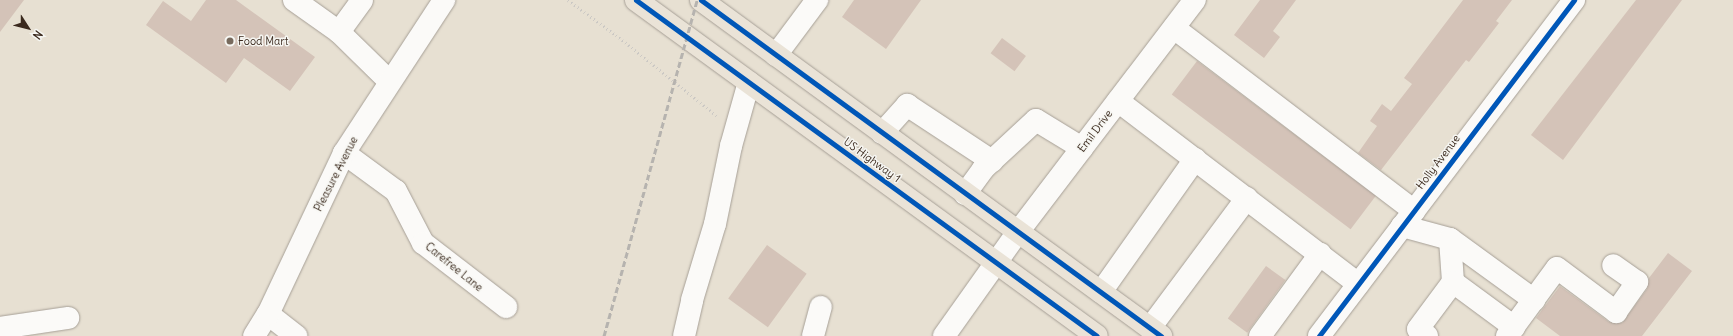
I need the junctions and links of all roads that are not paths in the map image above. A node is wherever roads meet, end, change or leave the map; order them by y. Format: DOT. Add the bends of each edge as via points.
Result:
graph roads {
  1 [pos="294,0"];
  2 [pos="362,0"];
  3 [pos="444,0"];
  4 [pos="636,0"];
  5 [pos="701,0"];
  6 [pos="817,0"];
  7 [pos="1195,0"];
  8 [pos="1574,0"];
  9 [pos="1174,28"];
  10 [pos="338,32"];
  11 [pos="776,55"];
  12 [pos="390,82"];
  13 [pos="749,82"];
  14 [pos="1118,101"];
  15 [pos="882,133"];
  16 [pos="1082,148"];
  17 [pos="344,153"];
  18 [pos="1195,159"];
  19 [pos="992,161"];
  20 [pos="965,194"];
  21 [pos="1246,198"];
  22 [pos="1408,219"];
  23 [pos="1018,232"];
  24 [pos="1450,239"];
  25 [pos="1320,254"];
  26 [pos="996,263"];
  27 [pos="1613,265"];
  28 [pos="1453,282"];
  29 [pos="1358,284"];
  30 [pos="1101,292"];
  31 [pos="1534,300"];
  32 [pos="821,306"];
  33 [pos="506,307"];
  34 [pos="268,314"];
  35 [pos="68,318"];
  36 [pos="0,328"];
  37 [pos="1156,332"];
  38 [pos="1510,332"];
  39 [pos="254,336"];
  40 [pos="296,336"];
  41 [pos="684,336"];
  42 [pos="813,336"];
  43 [pos="944,336"];
  44 [pos="1097,336"];
  45 [pos="1260,336"];
  46 [pos="1319,336"];
  47 [pos="1427,336"];
  1 -- 10 [label="street"];
  2 -- 10 [label="street"];
  3 -- 12 [label="street, Pleasure Avenue"];
  4 -- 13 [label="main road, US Highway 1"];
  5 -- 11 [label="main road"];
  6 -- 11 [label="street"];
  7 -- 9 [label="street, Emil Drive"];
  8 -- 22 [label="street, Holly Avenue"];
  9 -- 14 [label="street, Emil Drive"];
  9 -- 22 [label="street"];
  10 -- 12 [label="street"];
  11 -- 15 [label="main road"];
  12 -- 17 [label="street, Pleasure Avenue"];
  13 -- 26 [label="main road, US Highway 1"];
  13 -- 41 [label="street" via="715,224"];
  14 -- 16 [label="street, Emil Drive"];
  14 -- 18 [label="street"];
  15 -- 19 [label="street" via="907,104"];
  15 -- 20 [label="main road"];
  16 -- 19 [label="street" via="1036,120"];
  16 -- 23 [label="street, Emil Drive"];
  17 -- 33 [label="street, Carefree Lane" via="396,191 423,243"];
  17 -- 34 [label="street, Pleasure Avenue"];
  18 -- 21 [label="street"];
  18 -- 30 [label="street"];
  19 -- 20 [label="street"];
  20 -- 23 [label="main road"];
  21 -- 25 [label="street"];
  21 -- 37 [label="street"];
  22 -- 24 [label="street"];
  22 -- 29 [label="street, Holly Avenue"];
  23 -- 26 [label="street, Emil Drive"];
  23 -- 30 [label="main road"];
  24 -- 28 [label="street"];
  24 -- 31 [label="street"];
  25 -- 29 [label="street"];
  25 -- 45 [label="street"];
  26 -- 43 [label="street, Emil Drive"];
  26 -- 44 [label="main road, US Highway 1"];
  27 -- 31 [label="street" via="1637,282 1616,312 1557,268"];
  28 -- 38 [label="street"];
  28 -- 47 [label="street" via="1418,329"];
  29 -- 46 [label="street, Holly Avenue"];
  30 -- 37 [label="main road"];
  31 -- 38 [label="street"];
  32 -- 42 [label="street"];
  34 -- 39 [label="street, Pleasure Avenue"];
  34 -- 40 [label="street"];
  35 -- 36 [label="street"];
}
